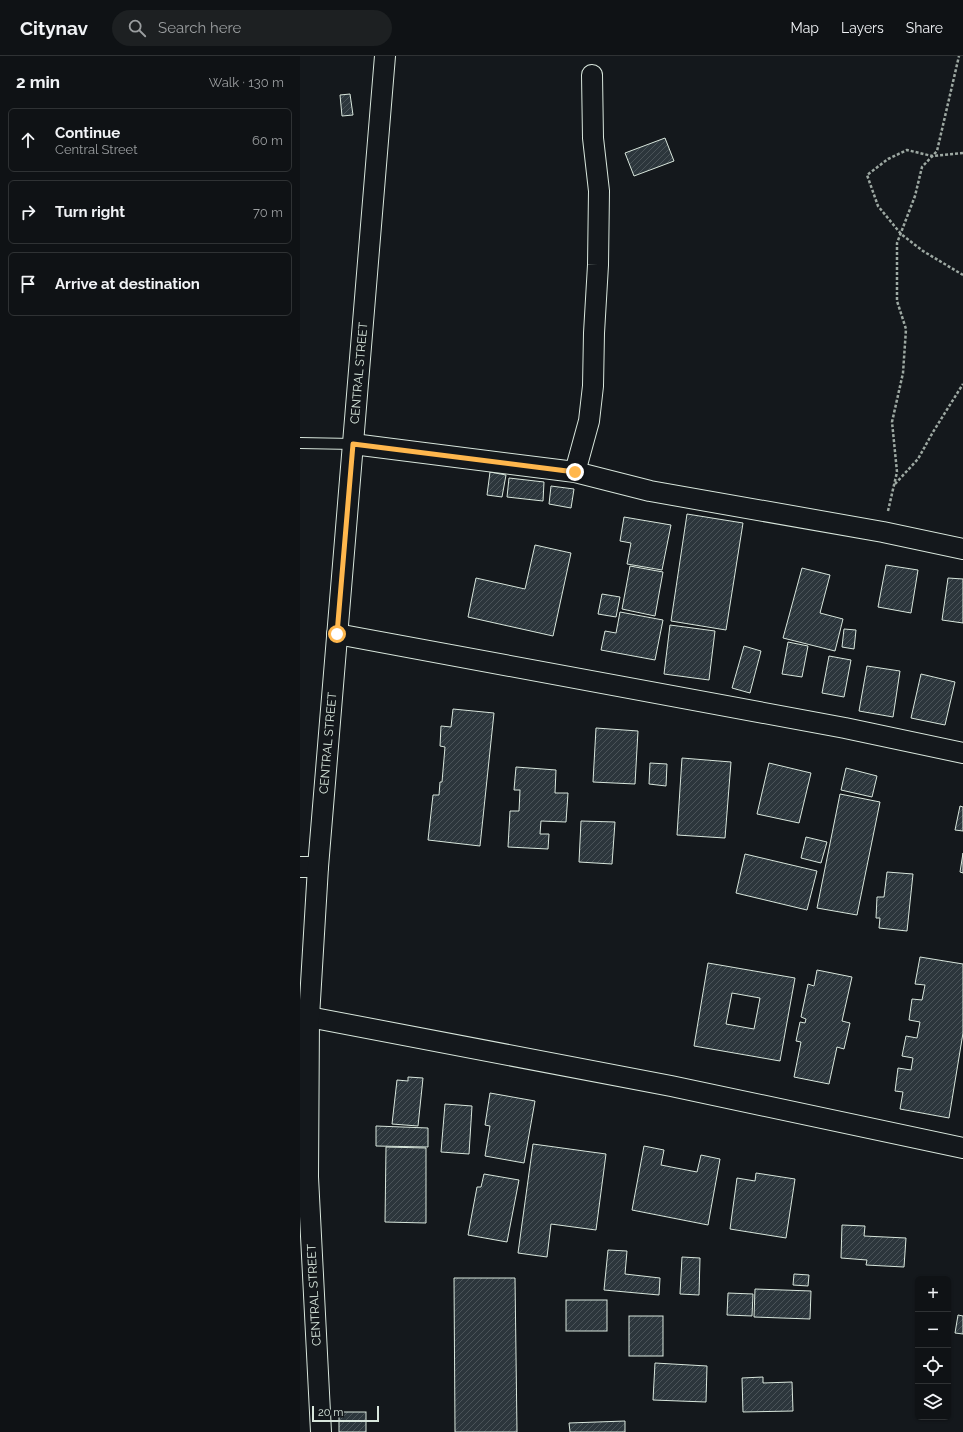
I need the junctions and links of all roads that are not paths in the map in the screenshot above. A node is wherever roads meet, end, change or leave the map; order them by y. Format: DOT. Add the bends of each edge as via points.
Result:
graph roads {
  1 [pos="385,56"];
  2 [pos="592,75"];
  3 [pos="300,443"];
  4 [pos="353,444"];
  5 [pos="575,472"];
  6 [pos="963,549"];
  7 [pos="337,634"];
  8 [pos="963,753"];
  9 [pos="309,867"];
  10 [pos="309,1017"];
  11 [pos="963,1148"];
  12 [pos="304,1178"];
  13 [pos="321,1432"];
  1 -- 4 [label="street, CENTRAL STREET"];
  2 -- 5 [label="street" via="593,138 599,191 598,265 589,421"];
  3 -- 4 [label="lane"];
  4 -- 5 [label="street"];
  4 -- 7 [label="street, CENTRAL STREET"];
  5 -- 6 [label="street" via="650,491 883,532"];
  7 -- 8 [label="street" via="845,728"];
  7 -- 9 [label="street, CENTRAL STREET"];
  9 -- 10 [label="street, CENTRAL STREET"];
  10 -- 11 [label="street" via="671,1086"];
  10 -- 12 [label="street, CENTRAL STREET"];
  12 -- 13 [label="street, CENTRAL STREET"];
}
